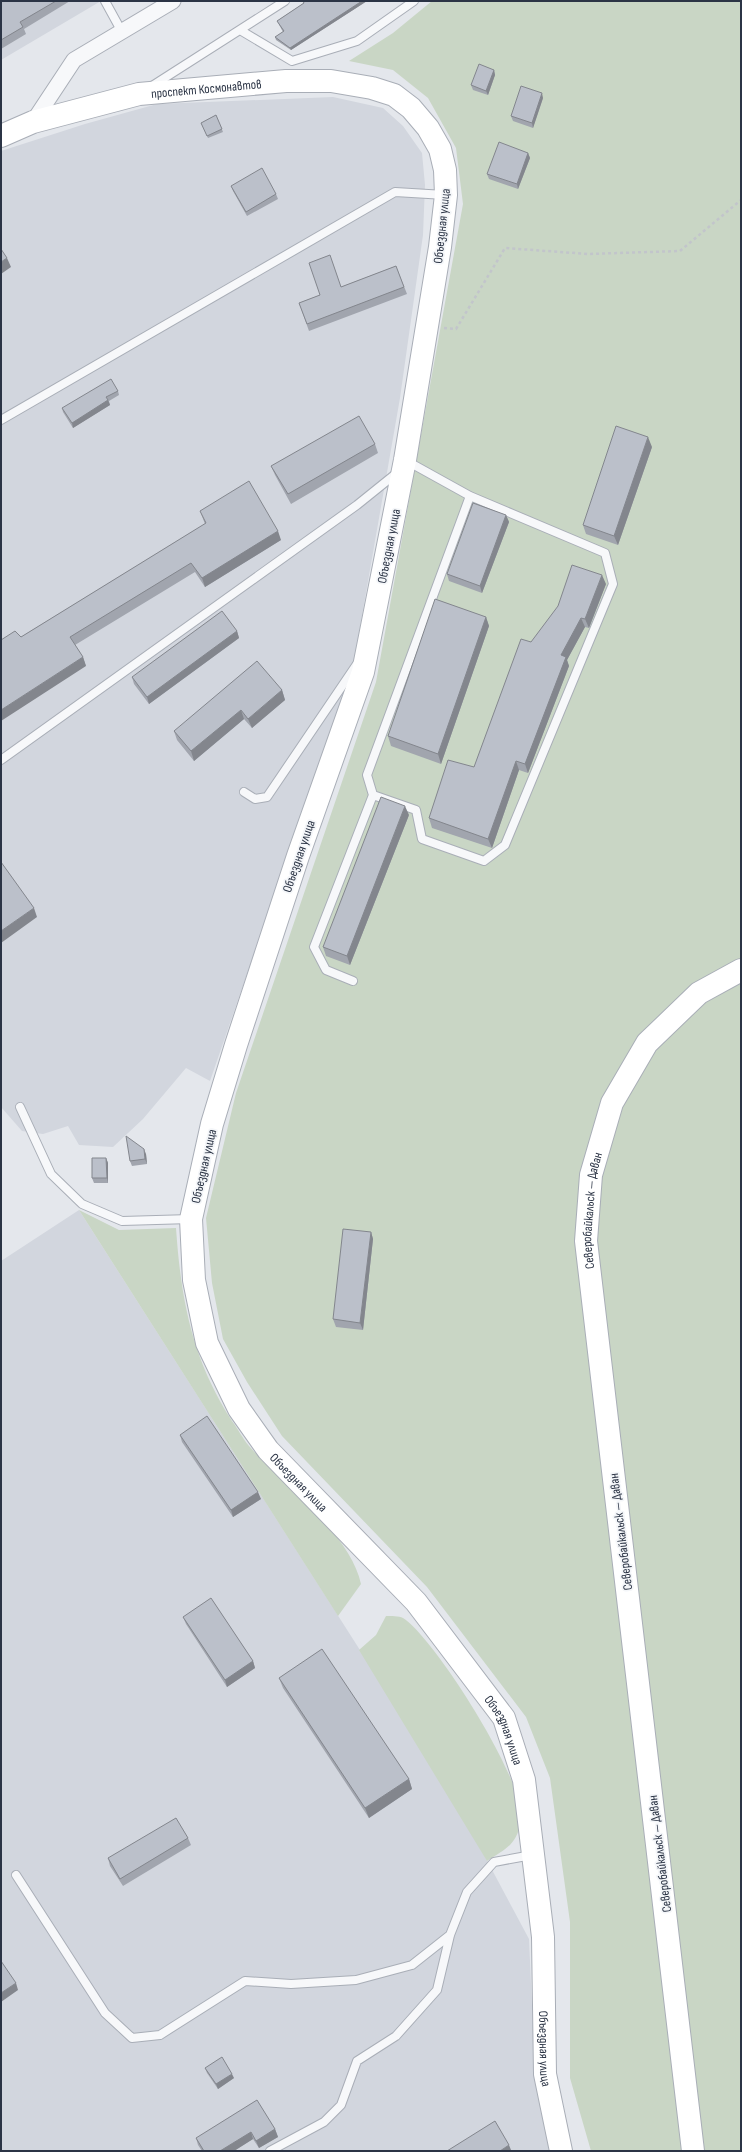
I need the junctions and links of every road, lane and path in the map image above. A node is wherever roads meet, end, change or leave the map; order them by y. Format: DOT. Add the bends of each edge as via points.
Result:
graph roads {
  1 [pos="105,1"];
  2 [pos="173,1"];
  3 [pos="285,1"];
  4 [pos="414,1"];
  5 [pos="240,30"];
  6 [pos="122,32"];
  7 [pos="139,94"];
  8 [pos="411,108"];
  9 [pos="33,122"];
  10 [pos="1,136"];
  11 [pos="446,196"];
  12 [pos="741,200"];
  13 [pos="427,326"];
  14 [pos="1,420"];
  15 [pos="404,464"];
  16 [pos="470,496"];
  17 [pos="368,648"];
  18 [pos="1,760"];
  19 [pos="244,792"];
  20 [pos="373,795"];
  21 [pos="741,970"];
  22 [pos="353,980"];
  23 [pos="20,1107"];
  24 [pos="192,1219"];
  25 [pos="533,1855"];
  26 [pos="16,1875"];
  27 [pos="450,1935"];
  28 [pos="270,2151"];
  29 [pos="561,2151"];
  30 [pos="693,2151"];
  1 -- 6 [label="lane"];
  2 -- 6 [label="street"];
  3 -- 5 [label="lane"];
  4 -- 5 [label="lane" via="357,41 292,61"];
  5 -- 7 [label="lane"];
  6 -- 9 [label="street" via="74,60"];
  7 -- 8 [label="street, проспект Космонавтов" via="286,81 332,81 394,95"];
  7 -- 9 [label="street, проспект Космонавтов"];
  8 -- 11 [label="street, Объездная улица" via="428,128 440,149 445,170"];
  9 -- 10 [label="street, проспект Космонавтов"];
  11 -- 13 [label="street, Объездная улица"];
  11 -- 14 [label="lane" via="395,192"];
  12 -- 13 [label="path" via="680,251 588,254 505,248 456,329"];
  13 -- 15 [label="street, Объездная улица"];
  15 -- 16 [label="lane"];
  15 -- 17 [label="street, Объездная улица"];
  15 -- 18 [label="lane" via="351,509"];
  16 -- 20 [label="lane" via="367,775"];
  16 -- 20 [label="lane" via="605,553 613,584 505,845 484,861 422,839 416,810"];
  17 -- 19 [label="lane" via="268,797 255,799"];
  17 -- 24 [label="street, Объездная улица" via="363,672 298,856 236,1045 212,1124"];
  20 -- 22 [label="lane" via="314,947 326,970"];
  21 -- 30 [label="street, Северобайкальск — Даван" via="699,993 647,1043 612,1103 591,1175 586,1241"];
  23 -- 24 [label="lane" via="52,1174 82,1204 122,1221"];
  24 -- 25 [label="street, Объездная улица" via="194,1280 207,1344 239,1409 268,1450 416,1602 504,1718 524,1780"];
  25 -- 27 [label="lane" via="494,1862 467,1892"];
  25 -- 29 [label="street, Объездная улица" via="543,1937 545,2074"];
  26 -- 27 [label="lane" via="105,2012 132,2038 160,2035 245,1981 291,1984 356,1980 412,1965"];
  27 -- 28 [label="lane" via="437,1990 396,2036 357,2061 341,2105 324,2122"];
}
